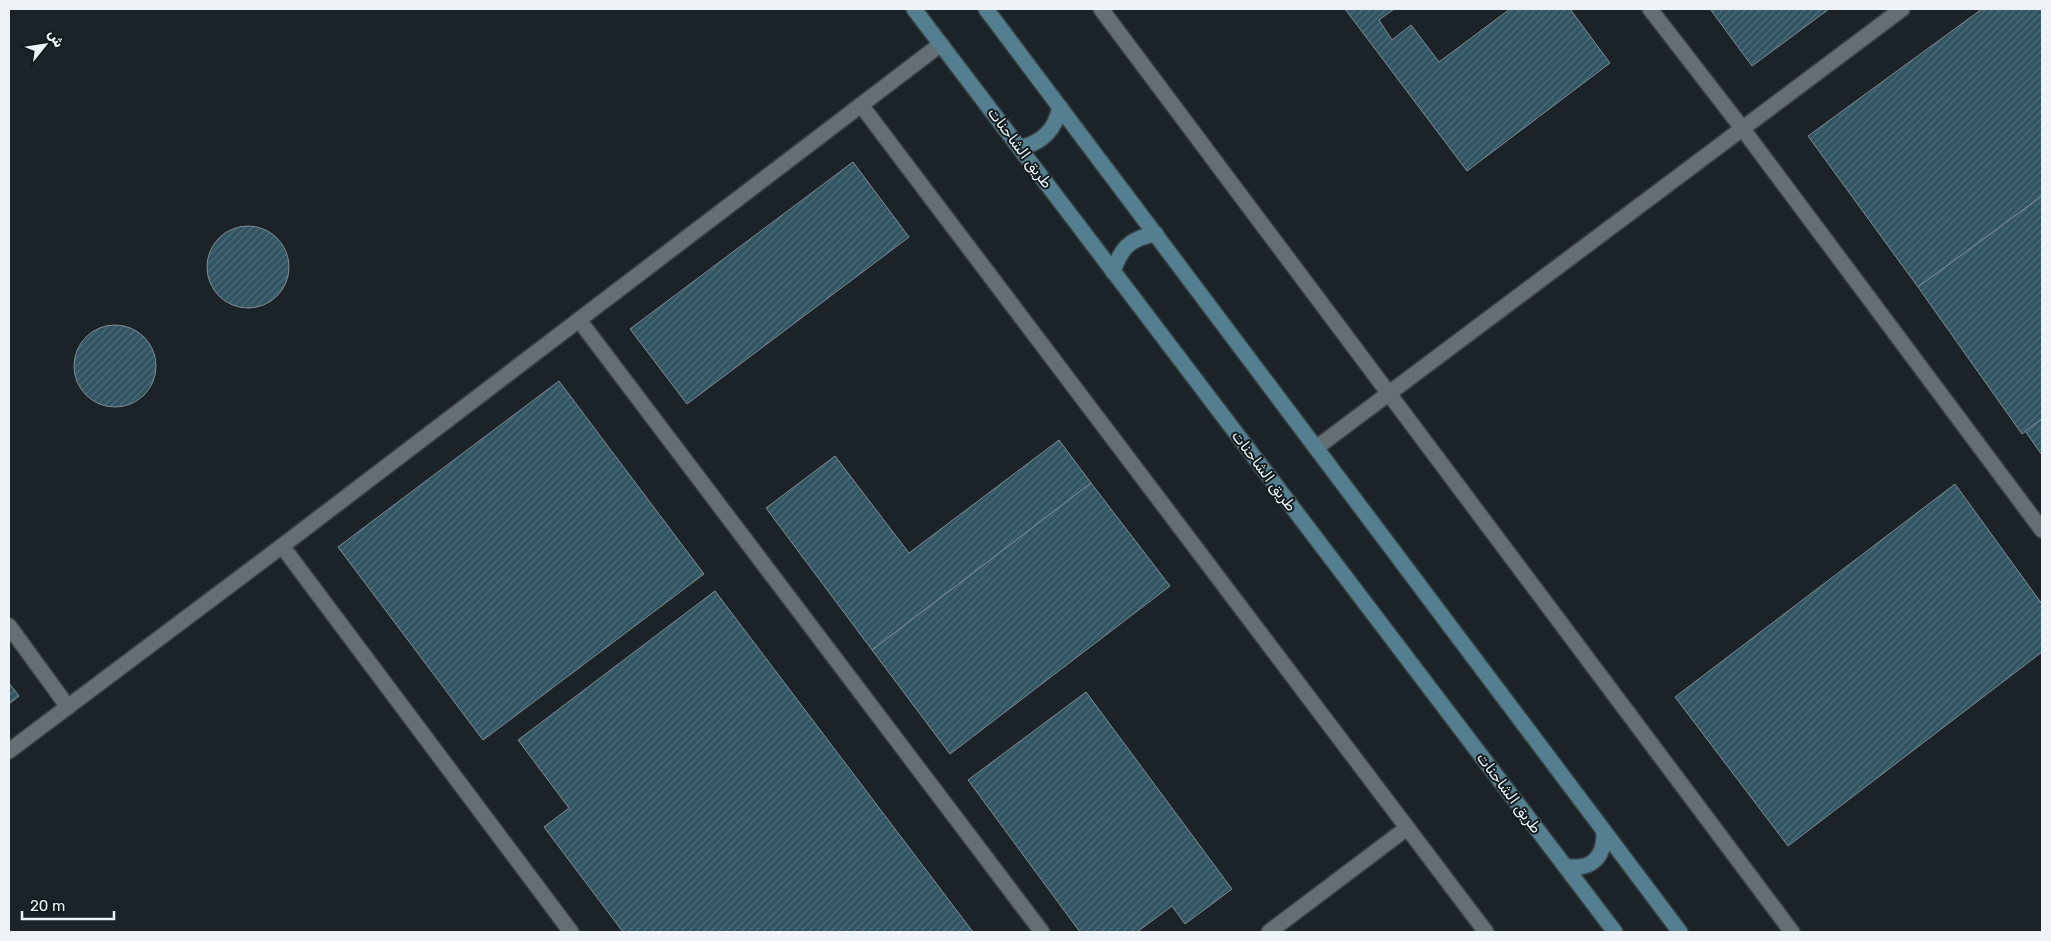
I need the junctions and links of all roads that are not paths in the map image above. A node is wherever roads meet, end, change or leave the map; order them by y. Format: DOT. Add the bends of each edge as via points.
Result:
graph roads {
  1 [pos="914,9"];
  2 [pos="986,9"];
  3 [pos="1101,9"];
  4 [pos="1650,9"];
  5 [pos="1902,9"];
  6 [pos="941,44"];
  7 [pos="861,105"];
  8 [pos="1060,107"];
  9 [pos="1742,128"];
  10 [pos="1020,148"];
  11 [pos="1156,234"];
  12 [pos="1113,272"];
  13 [pos="579,320"];
  14 [pos="1389,393"];
  15 [pos="1316,448"];
  16 [pos="2042,530"];
  17 [pos="282,546"];
  18 [pos="9,626"];
  19 [pos="68,707"];
  20 [pos="9,751"];
  21 [pos="1407,828"];
  22 [pos="1604,831"];
  23 [pos="1565,866"];
  24 [pos="571,932"];
  25 [pos="1042,932"];
  26 [pos="1269,932"];
  27 [pos="1486,932"];
  28 [pos="1615,932"];
  29 [pos="1680,932"];
  30 [pos="1792,932"];
  1 -- 6 [label="main road, طريق الشاحنات"];
  2 -- 8 [label="main road"];
  3 -- 14 [label="street"];
  4 -- 9 [label="street"];
  5 -- 9 [label="street"];
  6 -- 7 [label="street"];
  6 -- 10 [label="main road, طريق الشاحنات"];
  7 -- 13 [label="street"];
  7 -- 21 [label="street"];
  8 -- 10 [label="main road" via="1052,130 1043,139"];
  8 -- 11 [label="main road"];
  9 -- 14 [label="street"];
  9 -- 16 [label="street"];
  10 -- 12 [label="main road, طريق الشاحنات"];
  11 -- 12 [label="main road" via="1132,241 1123,250"];
  11 -- 15 [label="main road"];
  12 -- 23 [label="main road, طريق الشاحنات"];
  13 -- 17 [label="street"];
  13 -- 25 [label="street"];
  14 -- 15 [label="street"];
  14 -- 30 [label="street"];
  15 -- 22 [label="main road"];
  17 -- 19 [label="street"];
  17 -- 24 [label="street"];
  18 -- 19 [label="street"];
  19 -- 20 [label="street"];
  21 -- 26 [label="street"];
  21 -- 27 [label="street"];
  22 -- 23 [label="main road" via="1603,850 1598,857 1583,867"];
  22 -- 29 [label="main road"];
  23 -- 28 [label="main road, طريق الشاحنات"];
}
